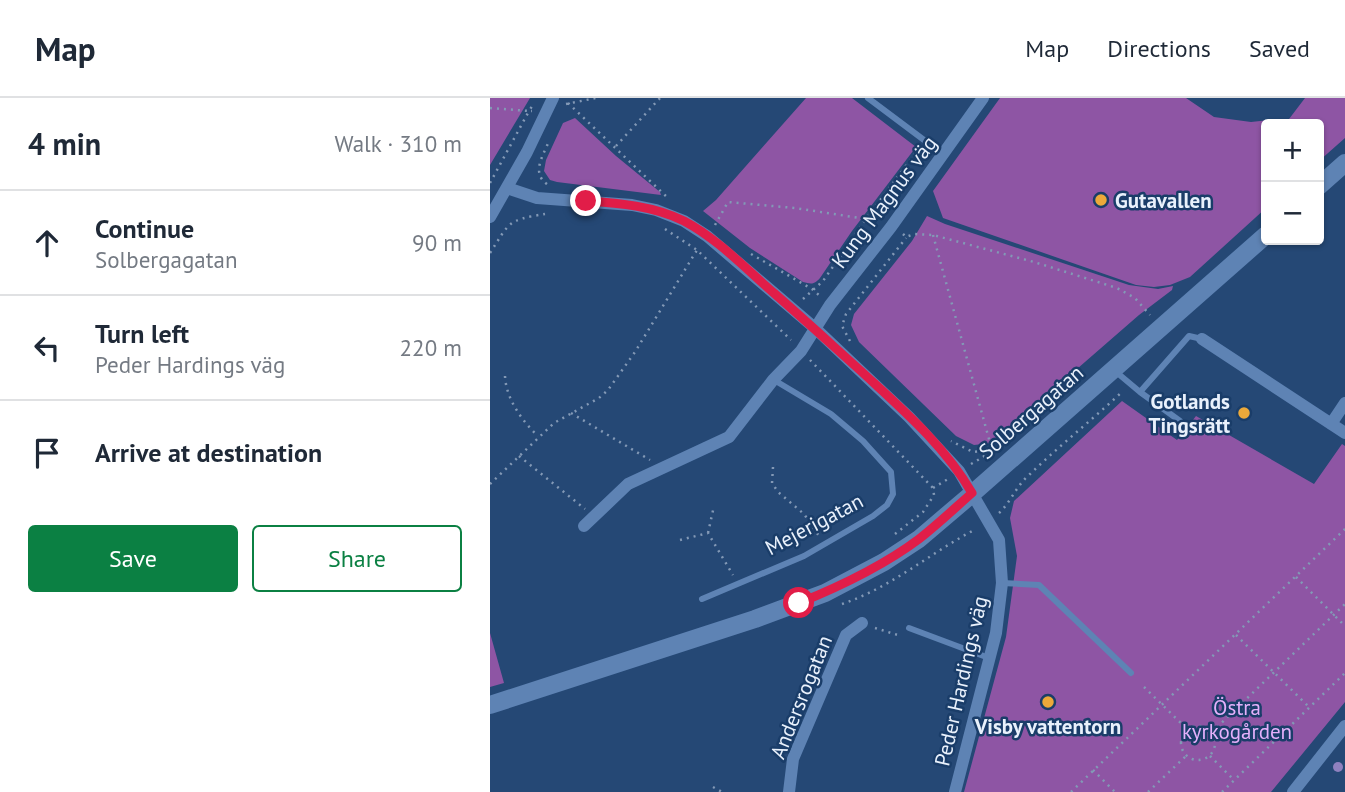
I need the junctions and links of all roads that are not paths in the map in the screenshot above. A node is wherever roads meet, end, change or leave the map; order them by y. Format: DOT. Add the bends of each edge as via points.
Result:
graph roads {
  1 [pos="553,98"];
  2 [pos="868,98"];
  3 [pos="984,98"];
  4 [pos="944,155"];
  5 [pos="1345,163"];
  6 [pos="1324,182"];
  7 [pos="507,188"];
  8 [pos="490,217"];
  9 [pos="1261,239"];
  10 [pos="817,329"];
  11 [pos="1202,340"];
  12 [pos="1113,370"];
  13 [pos="772,380"];
  14 [pos="1140,392"];
  15 [pos="1345,403"];
  16 [pos="1180,421"];
  17 [pos="1331,424"];
  18 [pos="1345,433"];
  19 [pos="972,493"];
  20 [pos="584,526"];
  21 [pos="1002,583"];
  22 [pos="702,599"];
  23 [pos="862,623"];
  24 [pos="909,628"];
  25 [pos="989,658"];
  26 [pos="1131,673"];
  27 [pos="490,705"];
  28 [pos="1345,726"];
  29 [pos="1300,790"];
  30 [pos="789,792"];
  31 [pos="955,792"];
  1 -- 7 [label="street"];
  2 -- 4 [label="lane"];
  3 -- 4 [label="street, Kung Magnus väg"];
  4 -- 10 [label="street, Kung Magnus väg" via="830,305"];
  5 -- 6 [label="main road"];
  7 -- 8 [label="street"];
  7 -- 10 [label="street, Peder Hardings väg" via="537,198 632,205 671,215 708,236"];
  9 -- 12 [label="main road, Solbergagatan"];
  10 -- 13 [label="street"];
  10 -- 19 [label="street, Peder Hardings väg" via="933,442"];
  11 -- 14 [label="lane" via="1189,336"];
  11 -- 17 [label="street"];
  12 -- 14 [label="lane"];
  12 -- 19 [label="main road, Solbergagatan"];
  13 -- 20 [label="street" via="729,437 628,484"];
  13 -- 22 [label="lane, Mejerigatan" via="831,414 863,441 891,472 893,495 873,516 804,556"];
  14 -- 16 [label="lane"];
  15 -- 17 [label="street"];
  17 -- 18 [label="street"];
  19 -- 21 [label="street, Peder Hardings väg" via="999,540"];
  19 -- 27 [label="main road, Solbergagatan" via="907,547 825,593"];
  21 -- 25 [label="street, Peder Hardings väg"];
  21 -- 26 [label="lane" via="1039,585"];
  23 -- 30 [label="street, Andersrogatan" via="846,635 793,759"];
  24 -- 25 [label="lane"];
  25 -- 31 [label="street, Peder Hardings väg"];
  28 -- 29 [label="street"];
}
